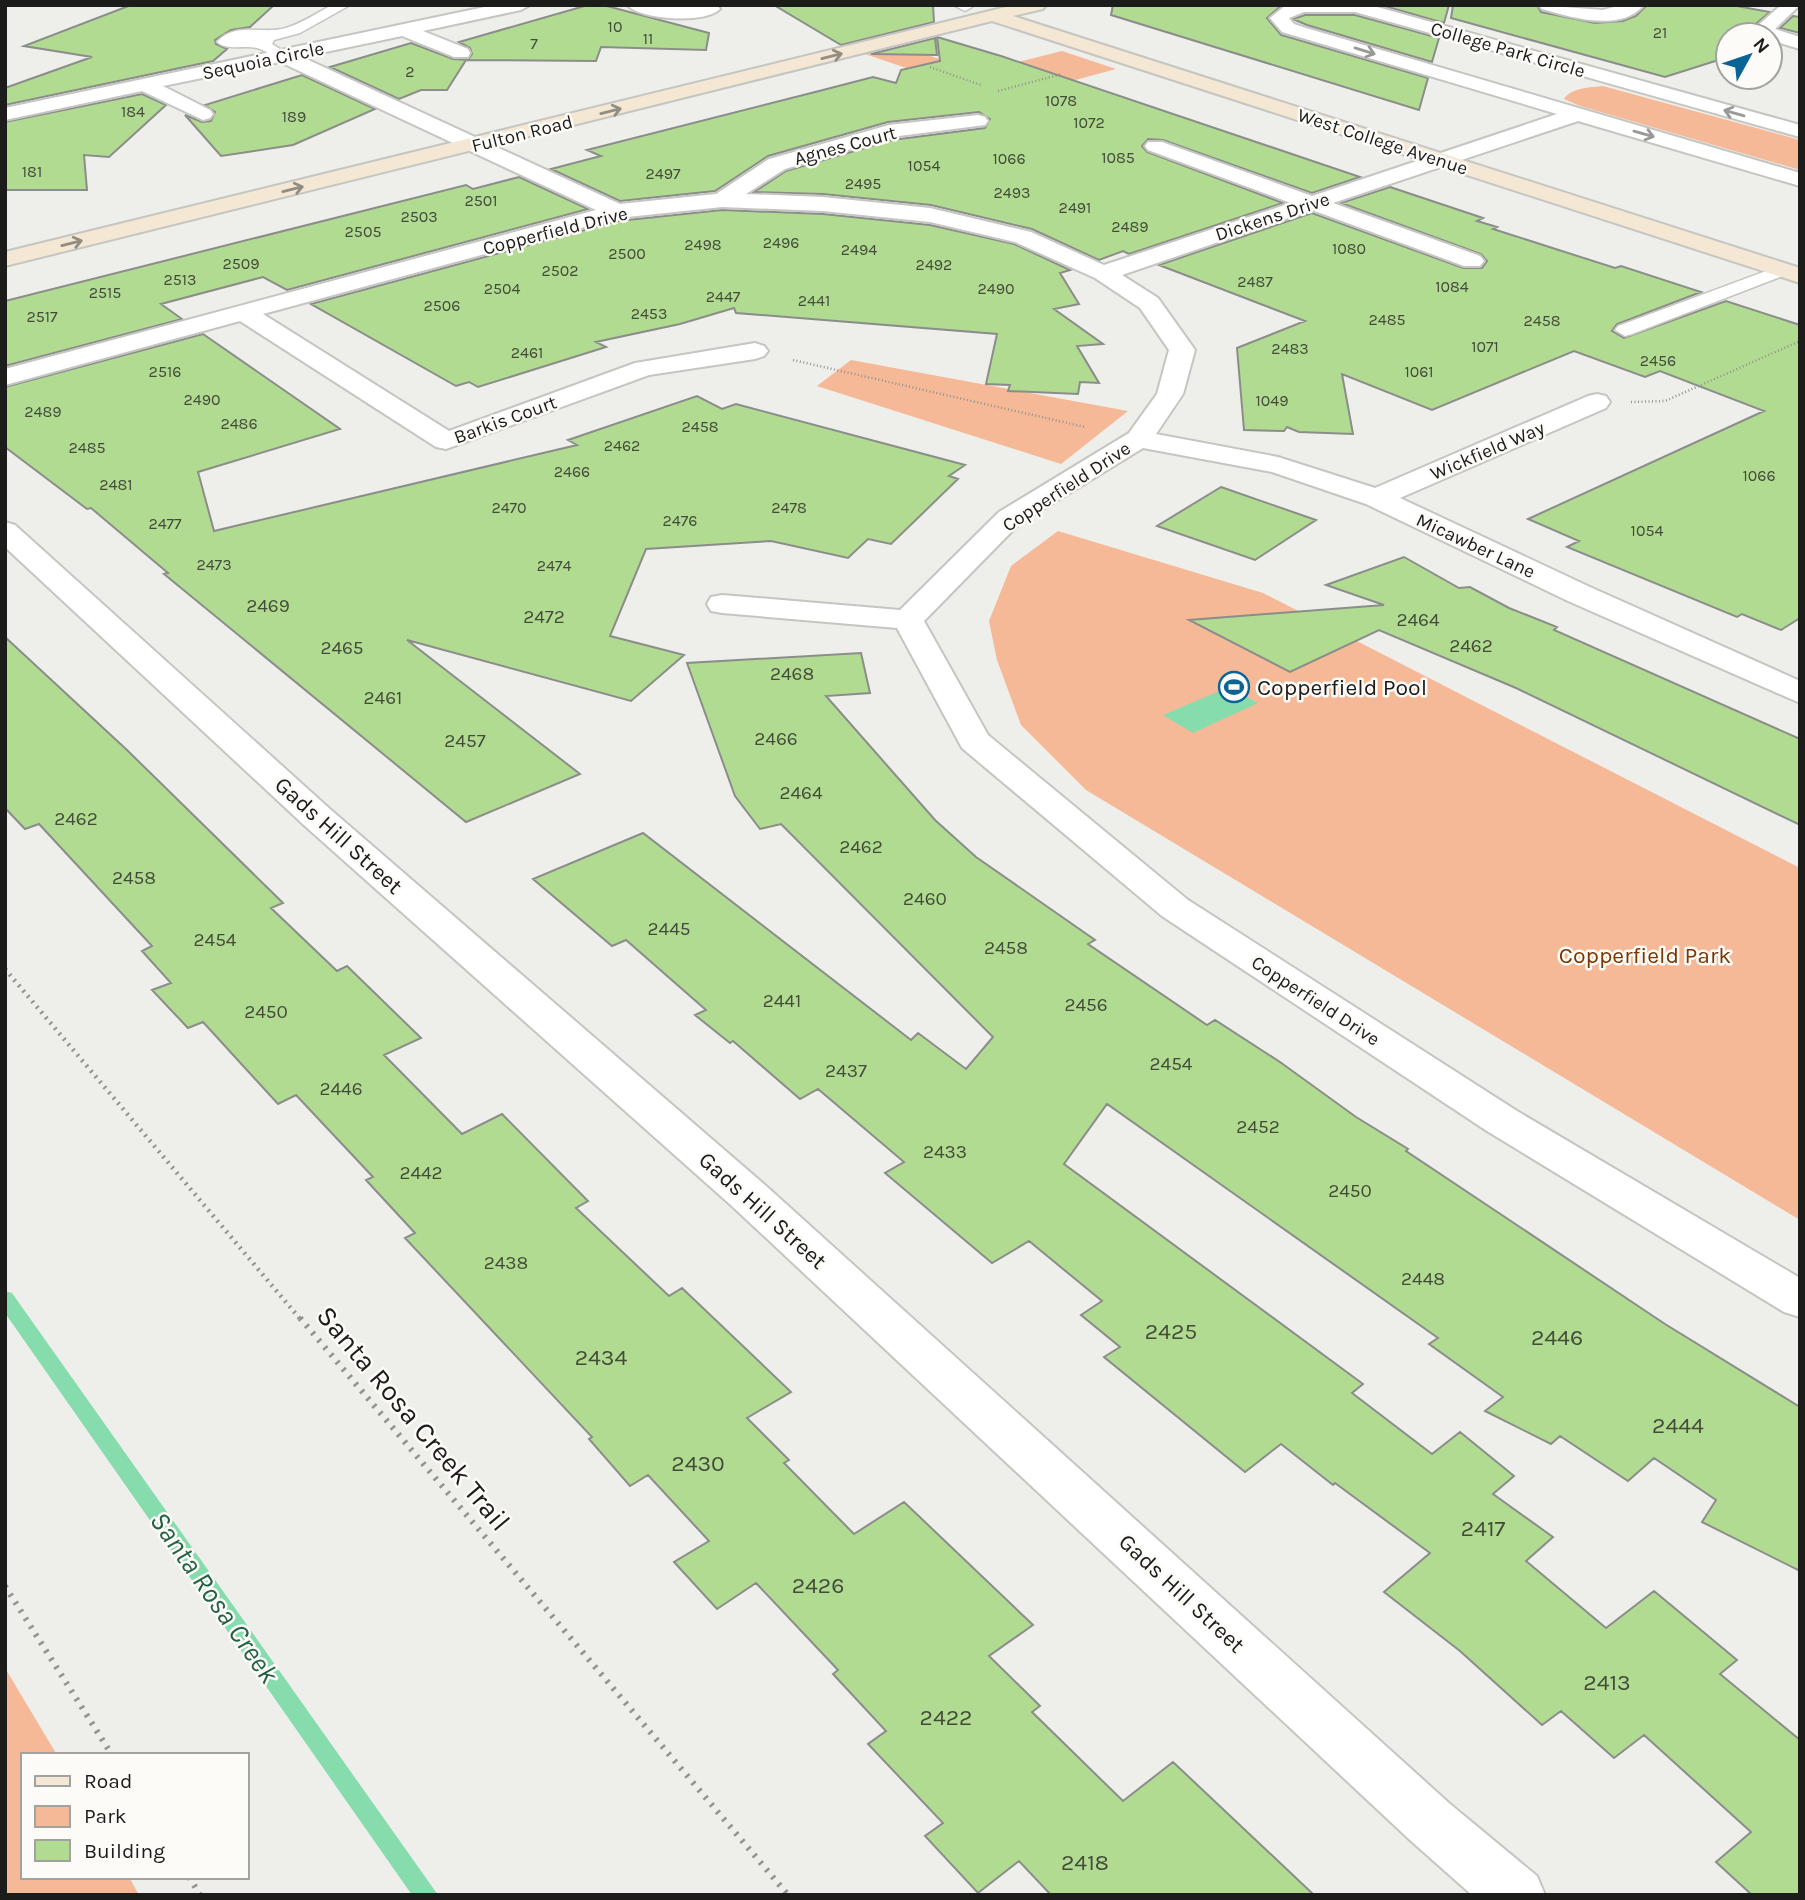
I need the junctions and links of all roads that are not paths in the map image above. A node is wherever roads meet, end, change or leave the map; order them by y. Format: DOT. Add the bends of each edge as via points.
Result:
graph roads {
  1 [pos="343,5"];
  2 [pos="520,5"];
  3 [pos="636,5"];
  4 [pos="1037,5"];
  5 [pos="1548,5"];
  6 [pos="1636,5"];
  7 [pos="1793,5"];
  8 [pos="966,6"];
  9 [pos="710,9"];
  10 [pos="994,16"];
  11 [pos="404,30"];
  12 [pos="1800,43"];
  13 [pos="461,53"];
  14 [pos="284,56"];
  15 [pos="1599,75"];
  16 [pos="145,85"];
  17 [pos="1524,98"];
  18 [pos="5,114"];
  19 [pos="203,114"];
  20 [pos="1578,114"];
  21 [pos="978,121"];
  22 [pos="1800,131"];
  23 [pos="448,133"];
  24 [pos="474,145"];
  25 [pos="1155,146"];
  26 [pos="1441,160"];
  27 [pos="1800,180"];
  28 [pos="722,200"];
  29 [pos="1312,203"];
  30 [pos="617,211"];
  31 [pos="5,239"];
  32 [pos="5,259"];
  33 [pos="1472,261"];
  34 [pos="1103,273"];
  35 [pos="1791,273"];
  36 [pos="244,313"];
  37 [pos="1625,330"];
  38 [pos="755,351"];
  39 [pos="5,377"];
  40 [pos="1597,402"];
  41 [pos="1139,439"];
  42 [pos="1376,498"];
  43 [pos="5,531"];
  44 [pos="722,604"];
  45 [pos="908,620"];
  46 [pos="1800,693"];
  47 [pos="1800,1300"];
  48 [pos="1516,1895"];
  1 -- 14 [label="lane" via="264,41"];
  2 -- 11 [label="street, Sequoia Circle"];
  3 -- 9 [label="street" via="677,14"];
  4 -- 10 [label="main road, Fulton Road"];
  5 -- 6 [label="street" via="1598,15"];
  7 -- 12 [label="street" via="1763,29"];
  8 -- 10 [label="main road, West College Avenue"];
  8 -- 23 [label="main road, Fulton Road"];
  24 -- 10 [label="main road, Fulton Road, one-way"];
  10 -- 26 [label="main road, West College Avenue"];
  11 -- 13 [label="street"];
  11 -- 14 [label="street, Sequoia Circle"];
  14 -- 16 [label="street, Sequoia Circle"];
  14 -- 23 [label="street"];
  15 -- 17 [label="street"];
  15 -- 17 [label="street, College Park Circle, one-way" via="1356,8 1312,6 1279,18 1299,32"];
  22 -- 15 [label="street, College Park Circle, one-way"];
  16 -- 18 [label="street, Sequoia Circle"];
  16 -- 19 [label="street"];
  17 -- 20 [label="street, College Park Circle"];
  20 -- 26 [label="street, College Park Circle"];
  20 -- 27 [label="street, College Park Circle, one-way"];
  21 -- 28 [label="street, Agnes Court" via="889,131 777,164"];
  23 -- 24 [label="street"];
  23 -- 31 [label="main road, Fulton Road"];
  24 -- 30 [label="street"];
  32 -- 24 [label="main road, Fulton Road, one-way"];
  25 -- 29 [label="street"];
  26 -- 29 [label="street, Dickens Drive"];
  26 -- 35 [label="main road, West College Avenue"];
  28 -- 30 [label="street, Copperfield Drive"];
  28 -- 34 [label="street, Copperfield Drive" via="930,215 1023,237"];
  29 -- 33 [label="street"];
  29 -- 34 [label="street, Dickens Drive"];
  30 -- 36 [label="street, Copperfield Drive"];
  34 -- 41 [label="street, Copperfield Drive" via="1149,303 1182,350 1170,394"];
  35 -- 37 [label="lane"];
  36 -- 38 [label="street, Barkis Court" via="446,441 644,368"];
  36 -- 39 [label="street, Copperfield Drive"];
  40 -- 42 [label="street, Wickfield Way"];
  41 -- 42 [label="street, Micawber Lane" via="1278,465"];
  41 -- 45 [label="street, Copperfield Drive" via="1009,517"];
  42 -- 46 [label="street, Micawber Lane"];
  43 -- 48 [label="street, Gads Hill Street" via="318,818 749,1196 1430,1822"];
  44 -- 45 [label="street"];
  45 -- 47 [label="street, Copperfield Drive" via="974,741 1175,908 1502,1121"];
}
